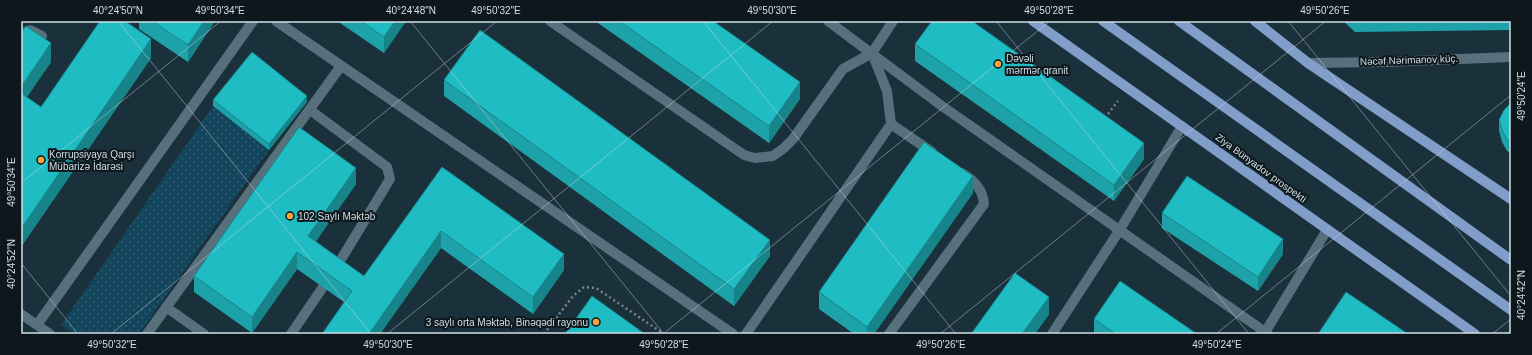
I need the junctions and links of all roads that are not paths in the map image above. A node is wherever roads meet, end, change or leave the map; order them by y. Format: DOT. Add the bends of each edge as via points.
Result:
graph roads {
  1 [pos="253,21"];
  2 [pos="276,21"];
  3 [pos="550,21"];
  4 [pos="828,21"];
  5 [pos="893,21"];
  6 [pos="1033,21"];
  7 [pos="1103,21"];
  8 [pos="1179,21"];
  9 [pos="1255,21"];
  10 [pos="21,34"];
  11 [pos="42,36"];
  12 [pos="872,53"];
  13 [pos="1511,57"];
  14 [pos="1308,63"];
  15 [pos="341,66"];
  16 [pos="310,110"];
  17 [pos="891,124"];
  18 [pos="1182,126"];
  19 [pos="940,158"];
  20 [pos="953,166"];
  21 [pos="1511,199"];
  22 [pos="1327,230"];
  23 [pos="1119,231"];
  24 [pos="1511,260"];
  25 [pos="334,271"];
  26 [pos="323,287"];
  27 [pos="166,307"];
  28 [pos="1511,310"];
  29 [pos="21,314"];
  30 [pos="37,325"];
  31 [pos="50,334"];
  32 [pos="147,334"];
  33 [pos="204,334"];
  34 [pos="291,334"];
  35 [pos="732,334"];
  36 [pos="746,334"];
  37 [pos="890,334"];
  38 [pos="1052,334"];
  39 [pos="1266,334"];
  40 [pos="1475,334"];
  1 -- 30 [label="street"];
  2 -- 15 [label="street"];
  3 -- 12 [label="street" via="744,155 756,158 773,156 794,139 843,68"];
  4 -- 12 [label="street"];
  5 -- 12 [label="street"];
  6 -- 18 [label="main road, Ziya Bünyadov prospekti"];
  7 -- 28 [label="main road"];
  8 -- 24 [label="main road"];
  9 -- 14 [label="main road"];
  10 -- 11 [label="street" via="30,30"];
  12 -- 17 [label="street" via="887,91"];
  12 -- 23 [label="street" via="942,106"];
  13 -- 14 [label="street, Nəcəf Nərimanov küç."];
  14 -- 21 [label="main road"];
  15 -- 16 [label="street"];
  15 -- 35 [label="street"];
  16 -- 25 [label="street" via="387,167 390,179"];
  16 -- 27 [label="street"];
  17 -- 19 [label="street"];
  17 -- 36 [label="street"];
  18 -- 22 [label="main road, Ziya Bünyadov prospekti"];
  18 -- 23 [label="street"];
  20 -- 37 [label="street" via="971,179 983,195 984,204"];
  22 -- 39 [label="street"];
  22 -- 40 [label="main road, Ziya Bünyadov prospekti"];
  23 -- 38 [label="street"];
  23 -- 39 [label="street"];
  26 -- 34 [label="street"];
  27 -- 32 [label="street"];
  27 -- 33 [label="street"];
  29 -- 30 [label="street"];
  30 -- 31 [label="street"];
}
